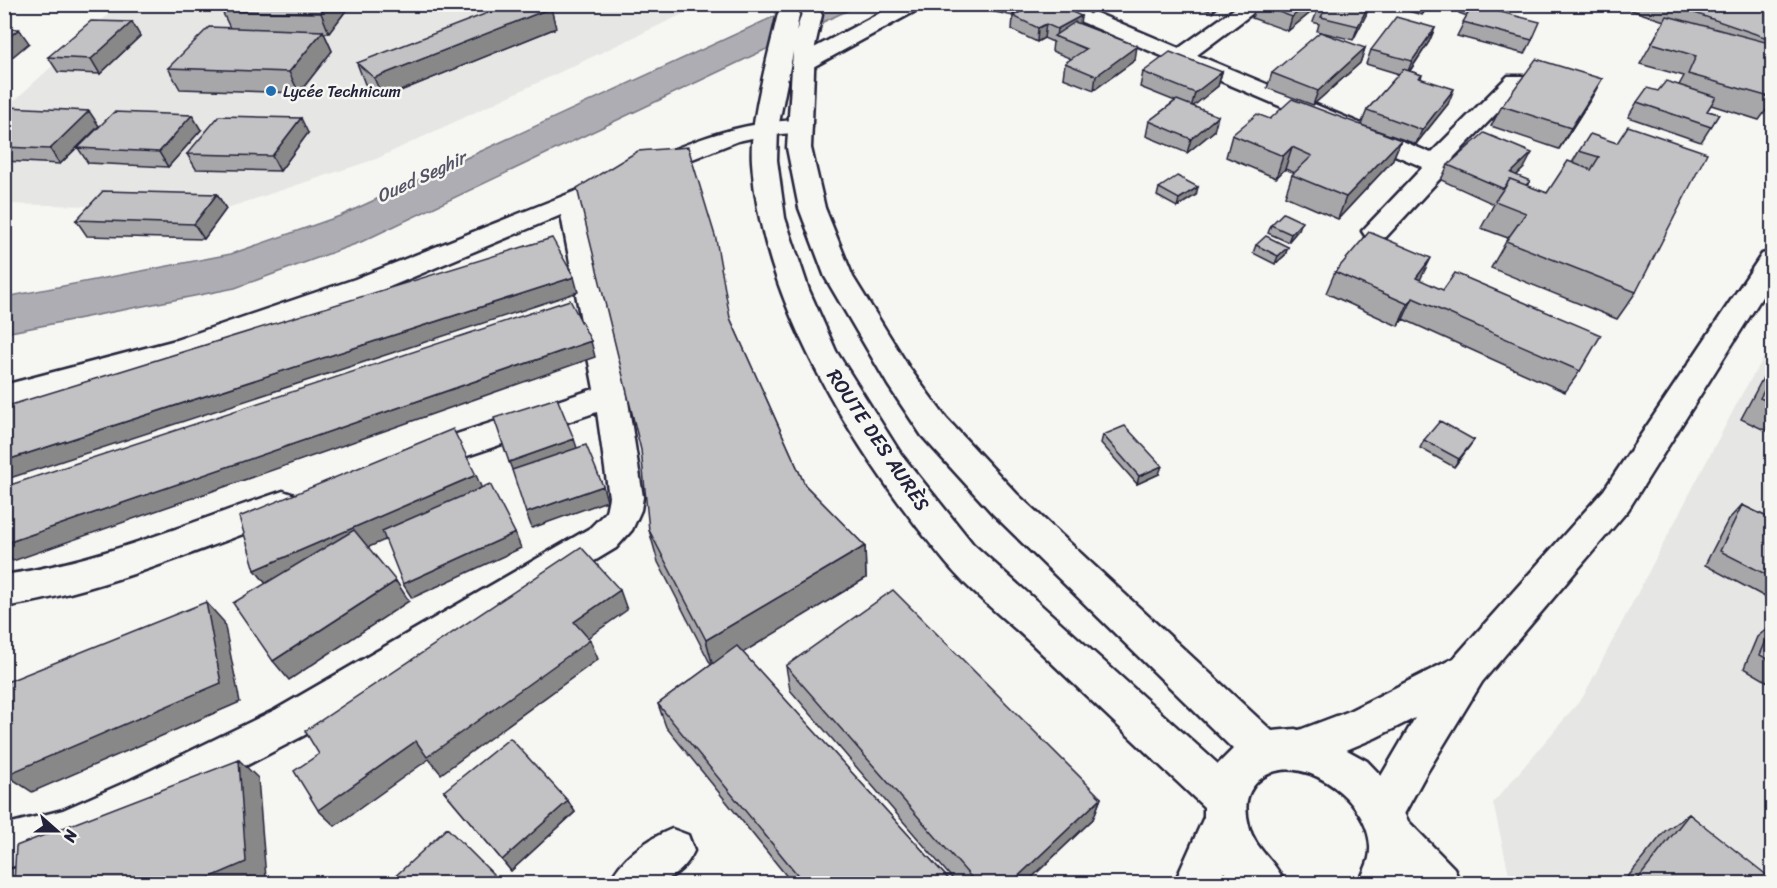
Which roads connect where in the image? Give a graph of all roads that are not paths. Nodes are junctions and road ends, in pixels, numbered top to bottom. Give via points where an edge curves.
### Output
1 (791, 4) edge
2 (814, 4) edge
3 (914, 4) edge
4 (1056, 4) edge
5 (1255, 4) edge
6 (796, 52) junction
7 (1182, 56) junction
8 (1516, 81) dead end
9 (800, 127) junction
10 (766, 128) junction
11 (1439, 165) junction
12 (571, 201) junction
13 (1376, 231) dead end
14 (1773, 260) edge
15 (611, 395) junction
16 (4, 397) edge
17 (385, 470) edge
18 (317, 493) edge
19 (4, 591) edge
20 (1468, 670) junction
21 (1283, 751) junction
22 (1225, 809) junction
23 (1386, 823) junction
24 (4, 848) edge
25 (672, 851) dead end
26 (631, 884) edge
27 (1196, 884) edge
28 (1263, 884) edge
29 (1381, 884) edge
30 (1438, 884) edge

1 - 6 street, ROUTE DES AURÈS
2 - 6 street, ROUTE DES AURÈS
3 - 6 street
4 - 7 street
5 - 7 street
6 - 9 street, ROUTE DES AURÈS
6 - 10 street, ROUTE DES AURÈS
7 - 11 street
8 - 11 street via 1442,155
9 - 10 street
9 - 21 street, ROUTE DES AURÈS via 799,148 812,208 838,277 934,427 1005,504
10 - 12 street via 731,135
10 - 22 street, ROUTE DES AURÈS via 764,160 771,218 795,290 821,352 890,463 960,554
11 - 13 street
12 - 15 street
12 - 16 street via 365,286 183,349
14 - 20 street via 1616,500
15 - 17 street
15 - 24 street via 626,497 625,512 603,538 289,723 146,795 75,826
18 - 19 street via 134,560 56,583
20 - 21 street via 1361,725
20 - 23 street via 1411,760
21 - 22 street via 1246,762 1232,777
21 - 23 street via 1325,757 1348,770 1367,789
22 - 27 street
22 - 28 street via 1231,842
23 - 29 street via 1391,857
23 - 30 street
25 - 26 street

